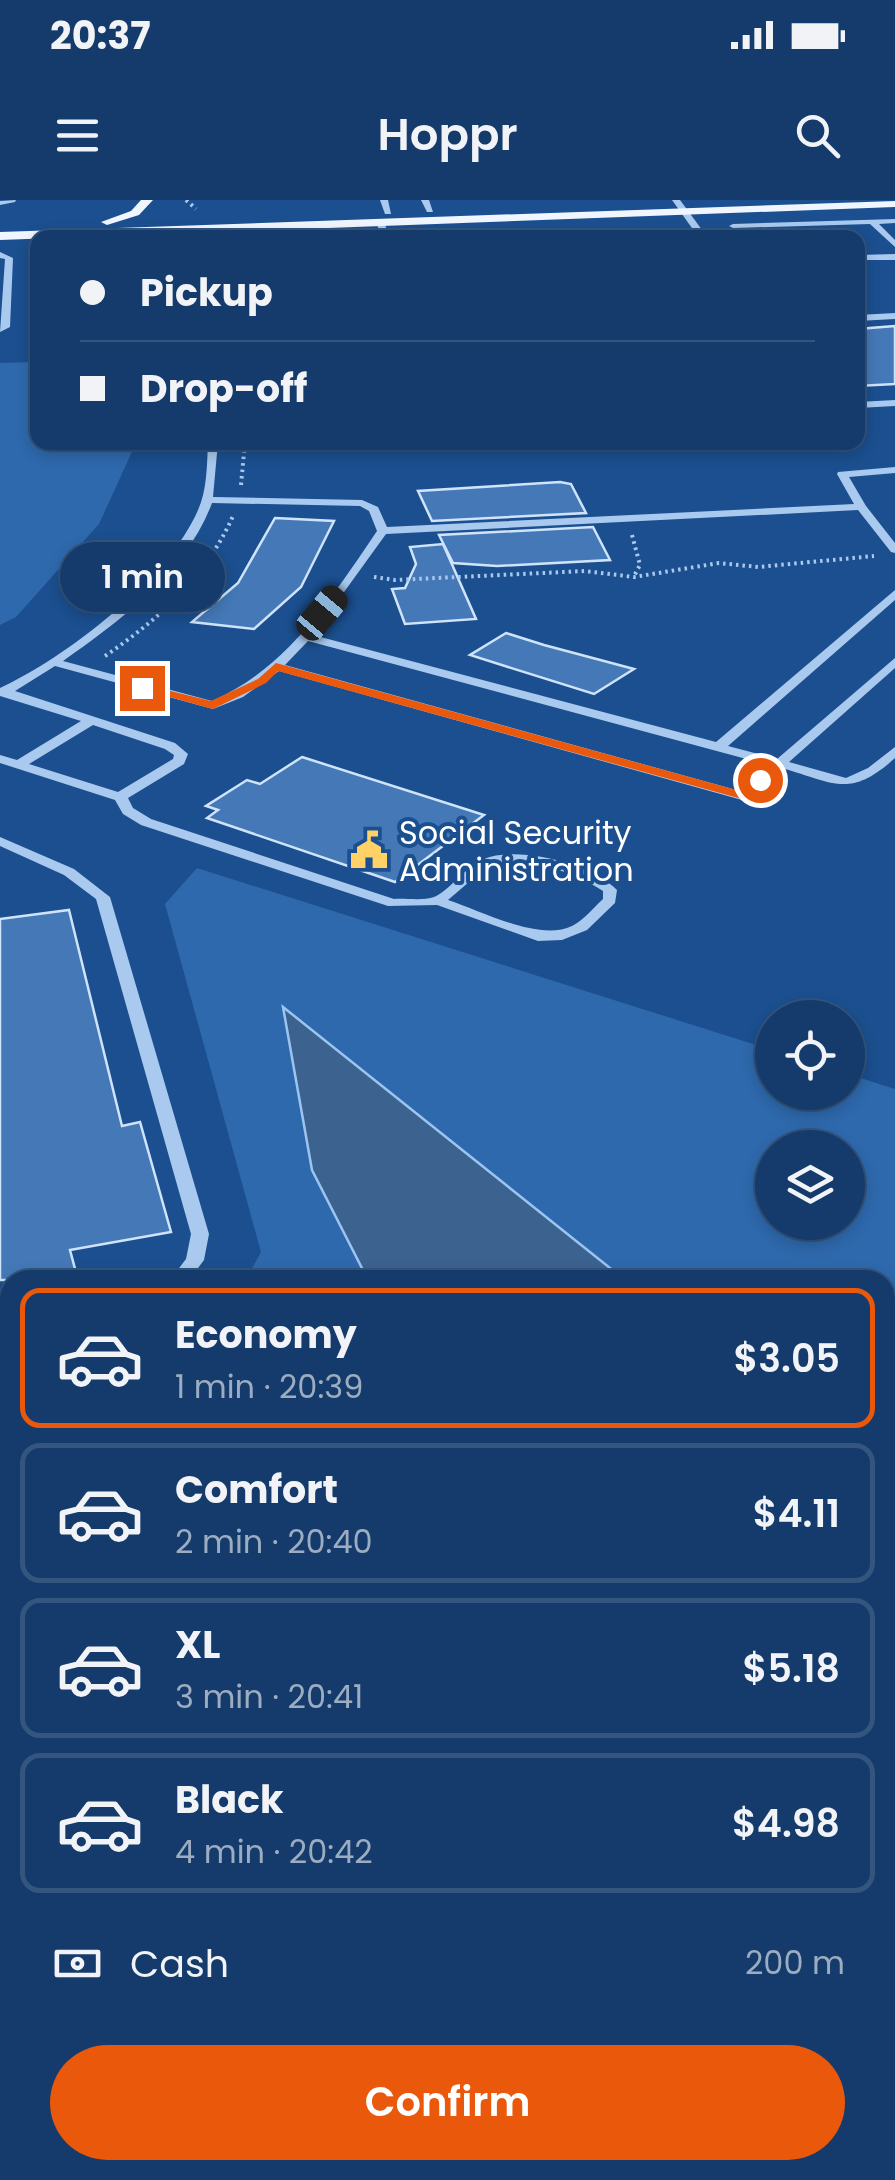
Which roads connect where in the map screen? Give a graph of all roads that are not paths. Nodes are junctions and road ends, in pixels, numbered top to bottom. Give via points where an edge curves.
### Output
1 (12, 200) edge
2 (147, 200) edge
3 (712, 200) edge
4 (0, 204) edge
5 (679, 204) edge
6 (895, 204) edge
7 (427, 205) edge
8 (830, 206) junction
9 (384, 211) edge
10 (895, 221) edge
11 (107, 222) junction
12 (872, 222) junction
13 (827, 223) junction
14 (805, 224) junction
15 (177, 225) edge
16 (753, 225) junction
17 (0, 226) edge
18 (118, 230) edge
19 (698, 230) edge
20 (737, 230) edge
21 (756, 230) edge
22 (811, 230) edge
23 (834, 230) edge
24 (0, 236) edge
25 (30, 236) edge
26 (895, 245) edge
27 (0, 255) edge
28 (895, 257) edge
29 (865, 258) edge
30 (3, 282) edge
31 (2, 299) edge
32 (895, 316) edge
33 (865, 318) edge
34 (0, 330) edge
35 (895, 403) edge
36 (865, 405) edge
37 (212, 450) edge
38 (895, 470) edge
39 (205, 500) junction
40 (861, 507) junction
41 (383, 531) junction
42 (895, 550) edge
43 (895, 594) edge
44 (303, 636) junction
45 (53, 662) junction
46 (895, 662) edge
47 (276, 666) junction
48 (2, 692) edge
49 (92, 720) junction
50 (718, 747) junction
51 (895, 751) edge
52 (0, 759) edge
53 (778, 764) junction
54 (18, 765) junction
55 (120, 797) junction
56 (0, 841) edge
57 (438, 901) junction
58 (187, 1270) edge

1 - 4 street
2 - 11 main road via 135,213
3 - 5 main road
5 - 7 main road
5 - 8 main road
5 - 9 main road
5 - 19 street
6 - 8 main road
7 - 9 main road
8 - 12 street
9 - 15 main road
10 - 12 street
11 - 15 main road
11 - 17 main road
12 - 13 street
12 - 26 street
13 - 14 street
13 - 23 street
14 - 16 street
14 - 22 street
15 - 18 main road
16 - 20 street
16 - 21 street
24 - 25 main road
27 - 30 street via 9,258
28 - 29 street
30 - 31 street
31 - 34 street
32 - 33 street
35 - 36 street
37 - 39 street
38 - 40 street via 842,474
39 - 41 street via 362,503 374,509
39 - 45 street via 167,565
40 - 41 street
40 - 42 street
41 - 44 street
43 - 50 street
44 - 47 street
44 - 50 street
45 - 47 street via 213,705 262,681
45 - 48 street
46 - 53 street
47 - 53 street via 742,796
48 - 49 street
49 - 54 street
49 - 55 street via 181,754
50 - 53 street
51 - 53 street via 873,772 847,782
52 - 54 street
54 - 55 street
55 - 57 street via 146,822 393,903
56 - 58 street via 70,872 103,897 200,1234
57 - 57 street via 538,936 562,935 582,927 610,900 610,890 571,870 500,856 478,865

